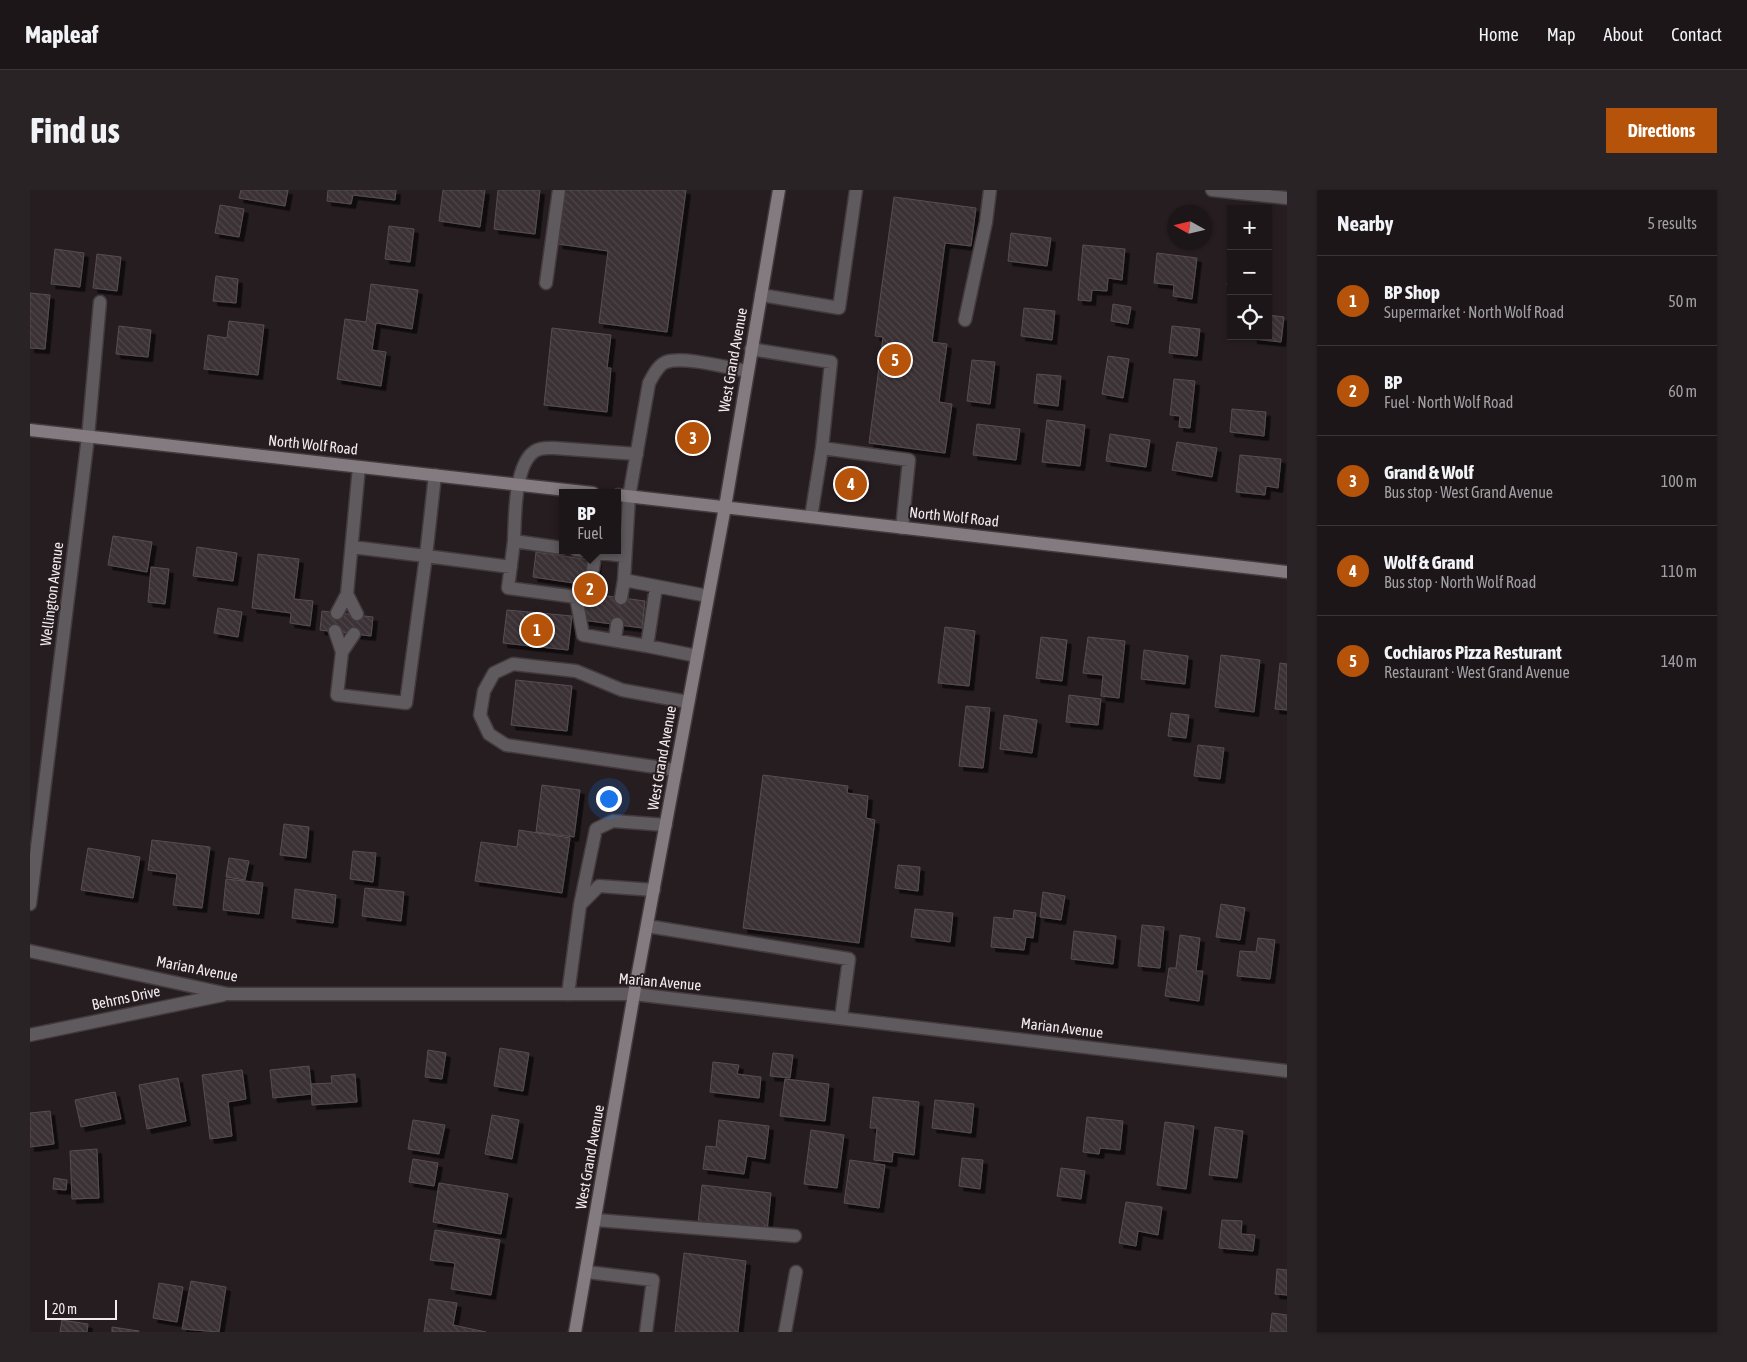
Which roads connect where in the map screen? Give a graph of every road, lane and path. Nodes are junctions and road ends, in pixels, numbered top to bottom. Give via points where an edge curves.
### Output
1 (559, 190) edge
2 (779, 190) edge
3 (856, 190) edge
4 (990, 190) edge
5 (1212, 190) edge
6 (1287, 198) edge
7 (546, 283) dead end
8 (761, 295) junction
9 (100, 302) dead end
10 (965, 320) dead end
11 (752, 350) junction
12 (748, 372) junction
13 (30, 430) edge
14 (88, 437) junction
15 (822, 448) junction
16 (637, 454) junction
17 (359, 467) junction
18 (435, 475) junction
19 (518, 484) junction
20 (560, 489) edge
21 (623, 496) edge
22 (725, 507) junction
23 (811, 517) junction
24 (902, 528) junction
25 (514, 542) junction
26 (352, 547) junction
27 (559, 548) edge
28 (595, 554) edge
29 (605, 554) edge
30 (426, 556) junction
31 (625, 556) junction
32 (511, 567) junction
33 (593, 569) dead end
34 (1287, 572) edge
35 (624, 580) junction
36 (656, 587) junction
37 (347, 594) junction
38 (708, 596) junction
39 (621, 598) dead end
40 (337, 612) dead end
41 (357, 614) dead end
42 (585, 619) dead end
43 (617, 624) dead end
44 (335, 631) dead end
45 (354, 634) dead end
46 (582, 635) junction
47 (615, 640) junction
48 (647, 646) junction
49 (342, 652) junction
50 (698, 656) junction
51 (688, 702) junction
52 (676, 770) junction
53 (666, 825) junction
54 (654, 890) junction
55 (30, 904) edge
56 (580, 905) junction
57 (647, 926) junction
58 (30, 951) edge
59 (228, 994) junction
60 (568, 994) junction
61 (634, 994) junction
62 (841, 1018) junction
63 (30, 1035) edge
64 (1287, 1071) edge
65 (596, 1220) junction
66 (795, 1236) dead end
67 (587, 1272) junction
68 (796, 1272) dead end
69 (575, 1332) edge
70 (646, 1332) edge
71 (785, 1332) edge

1 - 7 street
2 - 8 main road, West Grand Avenue
3 - 8 street via 839,308
4 - 10 street
5 - 6 street
8 - 11 main road, West Grand Avenue
9 - 14 street, Wellington Avenue
11 - 12 main road, West Grand Avenue
11 - 15 street via 831,362
12 - 16 street via 682,361 666,363 656,370 649,383
12 - 22 main road, West Grand Avenue
13 - 14 main road, North Wolf Road
14 - 17 main road, North Wolf Road
14 - 55 street, Wellington Avenue
15 - 23 street
15 - 24 street via 908,460
16 - 19 street via 542,448 533,451
16 - 21 street
17 - 18 main road, North Wolf Road
17 - 26 street
18 - 19 main road, North Wolf Road
18 - 30 street
19 - 20 main road, North Wolf Road
19 - 25 street
21 - 22 main road, North Wolf Road
21 - 31 street
22 - 23 main road, North Wolf Road
22 - 38 main road, West Grand Avenue
23 - 24 main road, North Wolf Road
24 - 34 main road, North Wolf Road
25 - 27 street
25 - 32 street
26 - 30 street
26 - 37 street
28 - 33 street
29 - 31 street
30 - 32 street
30 - 49 street via 406,703 336,695
31 - 35 street
32 - 46 street via 508,588 576,597
35 - 36 street
35 - 39 street
36 - 38 street
36 - 48 street
37 - 40 street
37 - 41 street
38 - 50 main road, West Grand Avenue
42 - 46 street
43 - 47 street
44 - 49 street
45 - 49 street
46 - 47 street
47 - 48 street
48 - 50 street
50 - 51 main road, West Grand Avenue
51 - 52 main road, West Grand Avenue
51 - 52 street via 622,690 576,671 513,664 494,673 484,691 480,715 489,734 506,745
52 - 53 main road, West Grand Avenue
53 - 54 main road, West Grand Avenue
53 - 56 street via 613,821 596,829
54 - 56 street via 599,886
54 - 57 main road, West Grand Avenue
56 - 60 street
57 - 61 main road, West Grand Avenue
57 - 62 street via 849,959
58 - 59 street, Marian Avenue
59 - 60 street, Marian Avenue
59 - 63 street, Behrns Drive
60 - 61 street, Marian Avenue
61 - 62 street, Marian Avenue
61 - 65 main road, West Grand Avenue
62 - 64 street, Marian Avenue
65 - 66 street
65 - 67 main road, West Grand Avenue
67 - 69 main road, West Grand Avenue
67 - 70 street via 653,1280
68 - 71 street

